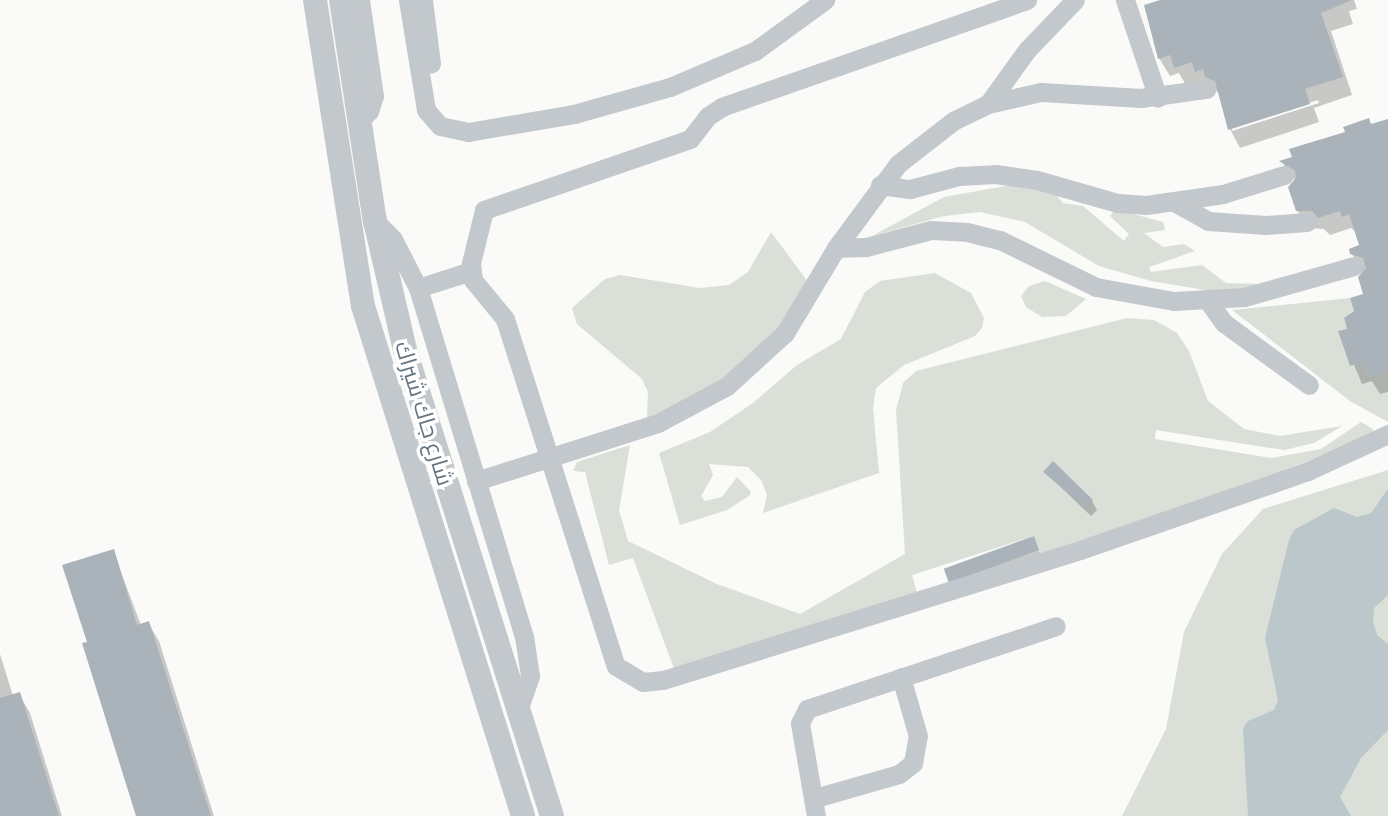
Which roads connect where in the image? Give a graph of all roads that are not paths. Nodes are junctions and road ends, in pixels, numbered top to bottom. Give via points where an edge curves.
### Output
1 (315, 0) edge
2 (341, 0) edge
3 (360, 0) edge
4 (408, 0) edge
5 (423, 0) edge
6 (825, 0) edge
7 (1027, 0) edge
8 (1075, 0) edge
9 (1125, 0) edge
10 (1206, 89) dead end
11 (1158, 98) junction
12 (988, 104) junction
13 (358, 122) junction
14 (446, 128) junction
15 (1284, 175) dead end
16 (880, 185) junction
17 (1174, 202) junction
18 (375, 221) junction
19 (1307, 222) dead end
20 (836, 248) junction
21 (1354, 266) dead end
22 (471, 271) junction
23 (418, 288) junction
24 (1208, 301) junction
25 (1309, 386) dead end
26 (1388, 435) edge
27 (549, 458) junction
28 (476, 481) junction
29 (1056, 626) dead end
30 (901, 677) junction
31 (518, 710) junction
32 (816, 807) edge
33 (523, 816) edge
34 (552, 816) edge

1 - 33 street, شارع جاك شيراك via 363,306
2 - 13 street, شارع جاك شيراك
3 - 13 street via 374,96 369,111
4 - 14 street via 426,110 434,122
5 - 14 street via 435,98
6 - 14 street via 755,51 670,87 606,107 499,128 468,132
7 - 22 street via 715,110 690,139 488,206 481,215
8 - 12 street via 1027,50
9 - 11 street
10 - 11 street
11 - 12 street via 1041,92
12 - 16 street via 933,133
13 - 18 street, شارع جاك شيراك
15 - 17 street via 1223,194
16 - 17 street via 910,189 959,176 995,174 1049,183 1118,203
16 - 20 street
17 - 19 street via 1208,221
18 - 23 street via 393,239
18 - 31 street, شارع جاك شيراك via 405,350
20 - 24 street via 866,247 931,230 967,232 1000,240 1096,287 1148,298
20 - 27 street via 785,333 727,386 657,422
21 - 24 street via 1263,292
22 - 23 street
22 - 27 street via 477,288 505,319
23 - 28 street
24 - 25 street via 1224,323
26 - 27 street via 1308,471 1093,545 653,682 624,674 611,657
27 - 28 street
28 - 31 street via 530,658 530,676
29 - 30 street
30 - 32 street via 918,736 913,763 898,774
30 - 32 street via 804,712 800,723
31 - 34 street, شارع جاك شيراك

